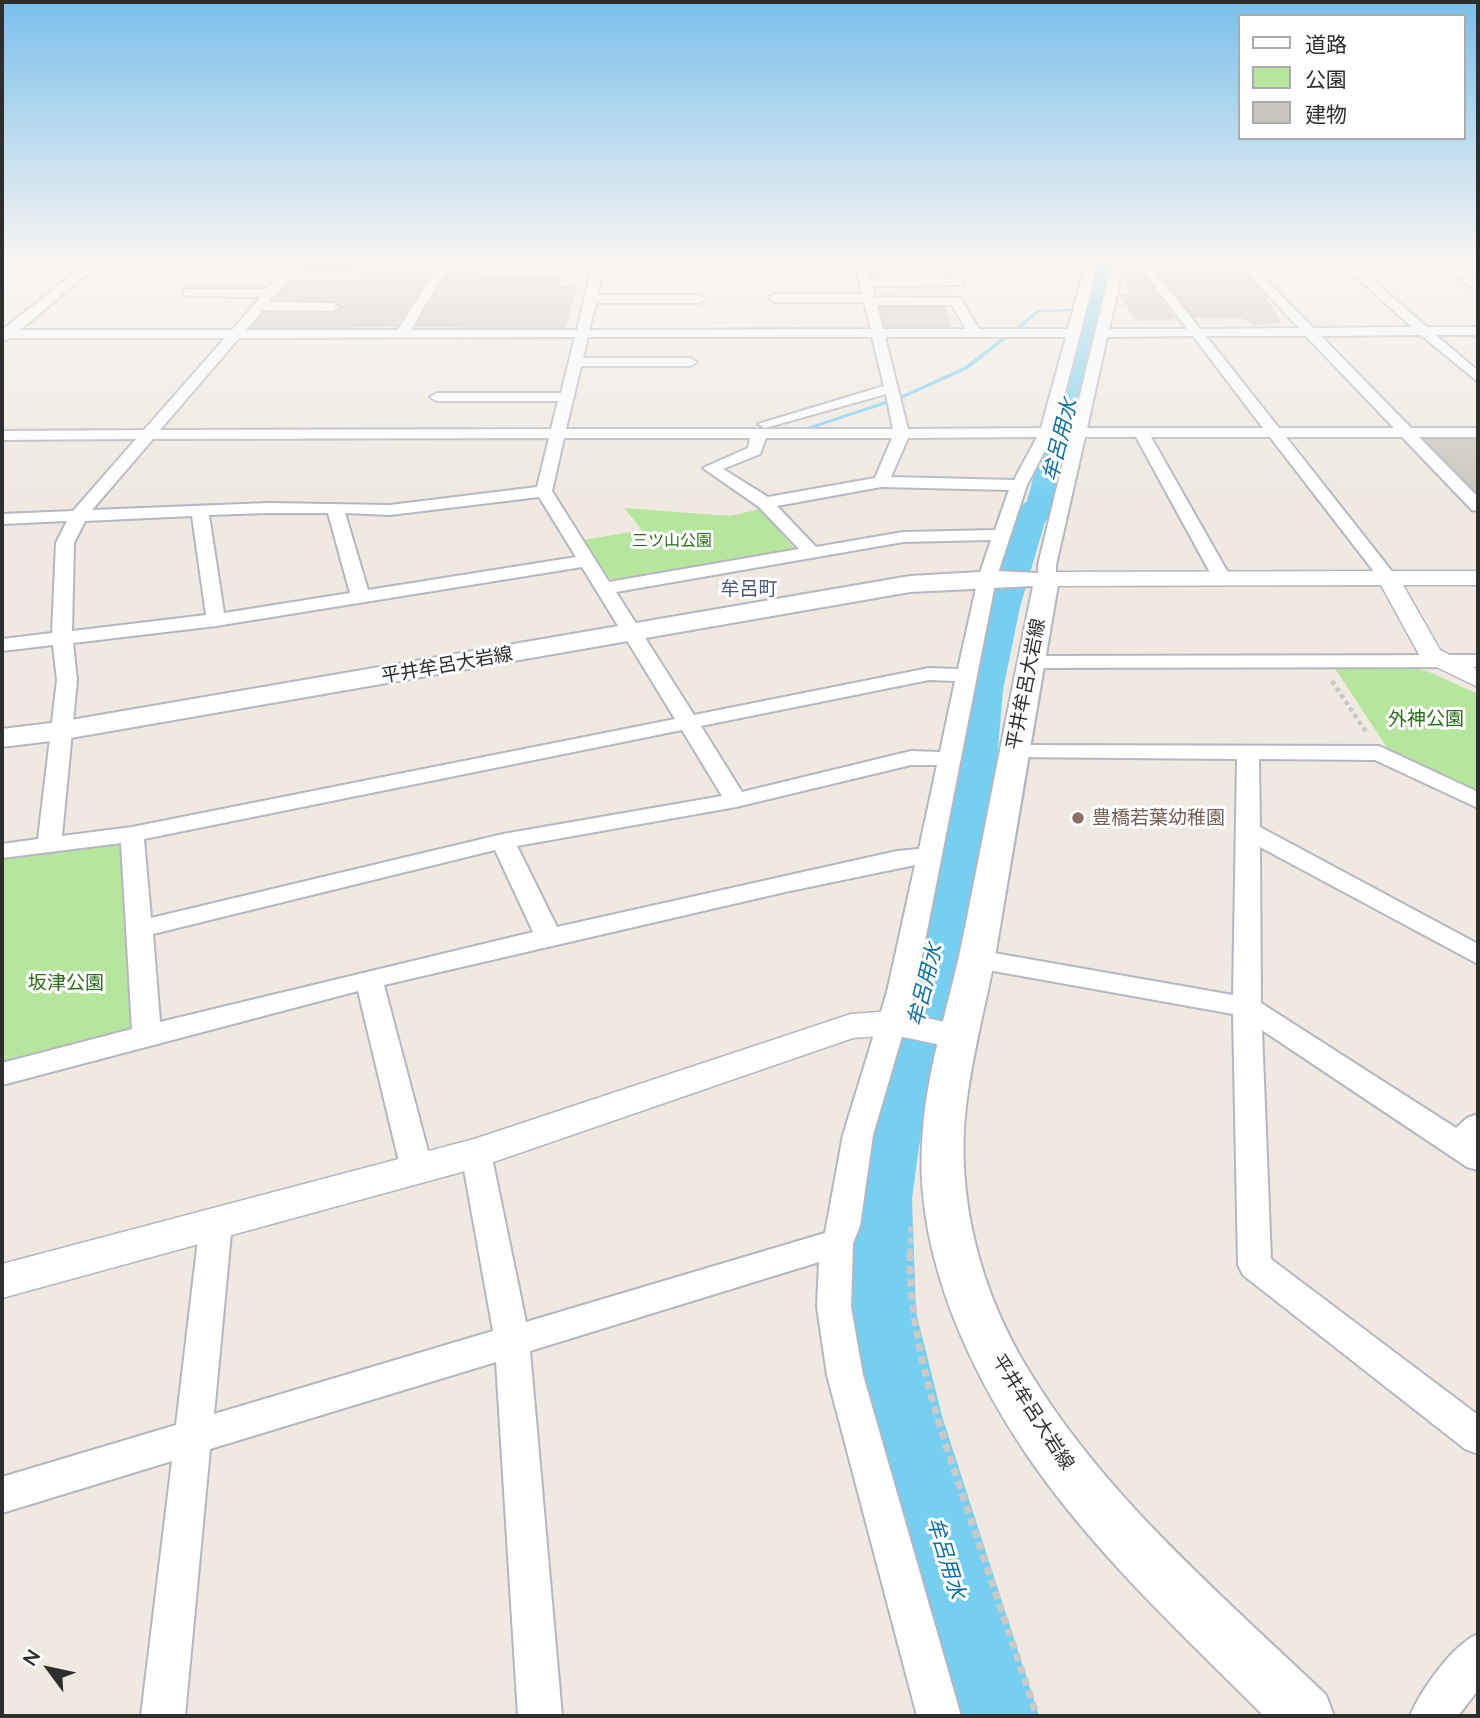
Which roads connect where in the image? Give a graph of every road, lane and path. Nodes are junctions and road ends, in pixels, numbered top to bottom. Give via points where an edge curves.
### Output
1 (233, 339) edge
2 (581, 339) edge
3 (881, 339) edge
4 (1073, 339) edge
5 (1100, 339) edge
6 (1200, 339) edge
7 (1317, 339) edge
8 (1432, 339) edge
9 (576, 357) junction
10 (691, 357) dead end
11 (1478, 378) edge
12 (565, 386) junction
13 (892, 388) junction
14 (438, 397) dead end
15 (902, 432) junction
16 (1273, 432) junction
17 (1406, 432) junction
18 (1478, 432) edge
19 (558, 433) junction
20 (1063, 433) junction
21 (1141, 433) junction
22 (152, 434) junction
23 (737, 434) junction
24 (759, 434) junction
25 (2, 435) edge
26 (881, 482) junction
27 (1019, 485) junction
28 (544, 491) junction
29 (765, 503) junction
30 (1478, 506) edge
31 (335, 508) junction
32 (200, 512) junction
33 (79, 515) junction
34 (2, 519) edge
35 (1002, 535) junction
36 (812, 553) junction
37 (587, 561) junction
38 (1222, 578) junction
39 (1388, 578) junction
40 (1478, 578) edge
41 (1016, 579) junction
42 (604, 588) junction
43 (361, 597) junction
44 (216, 620) junction
45 (633, 633) junction
46 (64, 640) junction
47 (2, 645) edge
48 (1438, 660) junction
49 (1478, 661) edge
50 (1031, 662) junction
51 (1320, 662) junction
52 (965, 675) junction
53 (1478, 680) edge
54 (689, 721) junction
55 (59, 732) junction
56 (2, 738) edge
57 (1013, 752) junction
58 (1248, 752) junction
59 (1379, 753) junction
60 (949, 760) junction
61 (736, 800) junction
62 (1478, 801) edge
63 (1249, 831) junction
64 (132, 834) junction
65 (503, 841) junction
66 (49, 844) junction
67 (2, 850) edge
68 (929, 856) junction
69 (139, 929) junction
70 (548, 936) junction
71 (1478, 955) edge
72 (977, 960) junction
73 (369, 980) junction
74 (1247, 1007) junction
75 (921, 1029) junction
76 (147, 1034) junction
77 (2, 1074) edge
78 (1472, 1143) edge
79 (476, 1153) junction
80 (417, 1170) junction
81 (911, 1211) dead end
82 (216, 1223) junction
83 (837, 1243) junction
84 (2, 1281) edge
85 (512, 1341) junction
86 (1478, 1437) edge
87 (192, 1438) junction
88 (2, 1495) edge
89 (1478, 1656) edge
90 (163, 1716) edge
91 (540, 1716) edge
92 (939, 1716) edge
93 (1037, 1716) edge
94 (1305, 1716) edge
95 (1432, 1716) edge

1 - 22 street
2 - 9 street
3 - 13 street
4 - 20 street
5 - 20 street
6 - 16 street
7 - 17 street
8 - 11 street
9 - 10 street
9 - 12 street
12 - 14 street
12 - 19 street
13 - 15 street
13 - 23 street via 776,423 739,426
15 - 20 street
15 - 24 street
15 - 26 street
16 - 17 street
16 - 21 street
16 - 39 street
17 - 18 street
17 - 30 street
19 - 22 street
19 - 23 street
19 - 28 street
20 - 21 street
20 - 27 street
20 - 41 street via 1047,565
21 - 38 street
22 - 25 street
22 - 33 street
23 - 24 street
24 - 29 street via 755,451 711,468
26 - 27 street
26 - 29 street
27 - 35 street
28 - 31 street via 390,510
28 - 37 street
29 - 36 street
31 - 32 street
31 - 43 street
32 - 33 street
32 - 44 street
33 - 34 street
33 - 46 street via 65,543
35 - 36 street via 903,537
35 - 41 street
36 - 42 street
37 - 42 street
37 - 43 street
38 - 39 street
38 - 41 street
39 - 40 street
39 - 48 street
41 - 45 main road, 平井牟呂大岩線 via 911,584
41 - 50 main road, 平井牟呂大岩線
41 - 52 street
42 - 45 street
43 - 44 street
44 - 46 street
45 - 54 street
45 - 55 main road, 平井牟呂大岩線
46 - 47 street
46 - 55 street via 66,680
48 - 49 street
48 - 51 street
48 - 53 street
50 - 51 street
50 - 57 main road, 平井牟呂大岩線
51 - 59 path
52 - 54 street via 929,674
52 - 60 street
54 - 61 street
54 - 64 street
55 - 56 main road, 平井牟呂大岩線
55 - 66 street
57 - 58 street
57 - 72 main road, 平井牟呂大岩線
58 - 59 street
58 - 63 street
59 - 62 street
60 - 61 street via 911,758
60 - 68 street
61 - 65 street
63 - 71 street
63 - 74 street
64 - 66 street
64 - 69 street
65 - 69 street
65 - 70 street
66 - 67 street
68 - 70 street via 897,859
68 - 75 street
69 - 76 street
70 - 73 street
72 - 74 street
72 - 75 main road, 平井牟呂大岩線
73 - 76 street
73 - 80 street
74 - 78 street
74 - 86 street via 1255,1265
75 - 79 street via 863,1024 822,1034
75 - 83 street via 858,1135 845,1226
75 - 94 main road, 平井牟呂大岩線 via 943,1134 945,1195 959,1269 983,1332 1015,1391 1061,1459 1115,1524
76 - 77 street
79 - 80 street
79 - 85 street
80 - 82 street
81 - 93 path via 910,1279 934,1413
82 - 84 street
82 - 87 street
83 - 85 street
83 - 92 street via 834,1307 845,1375
85 - 87 street
85 - 91 street
87 - 88 street
87 - 90 street
89 - 95 street

